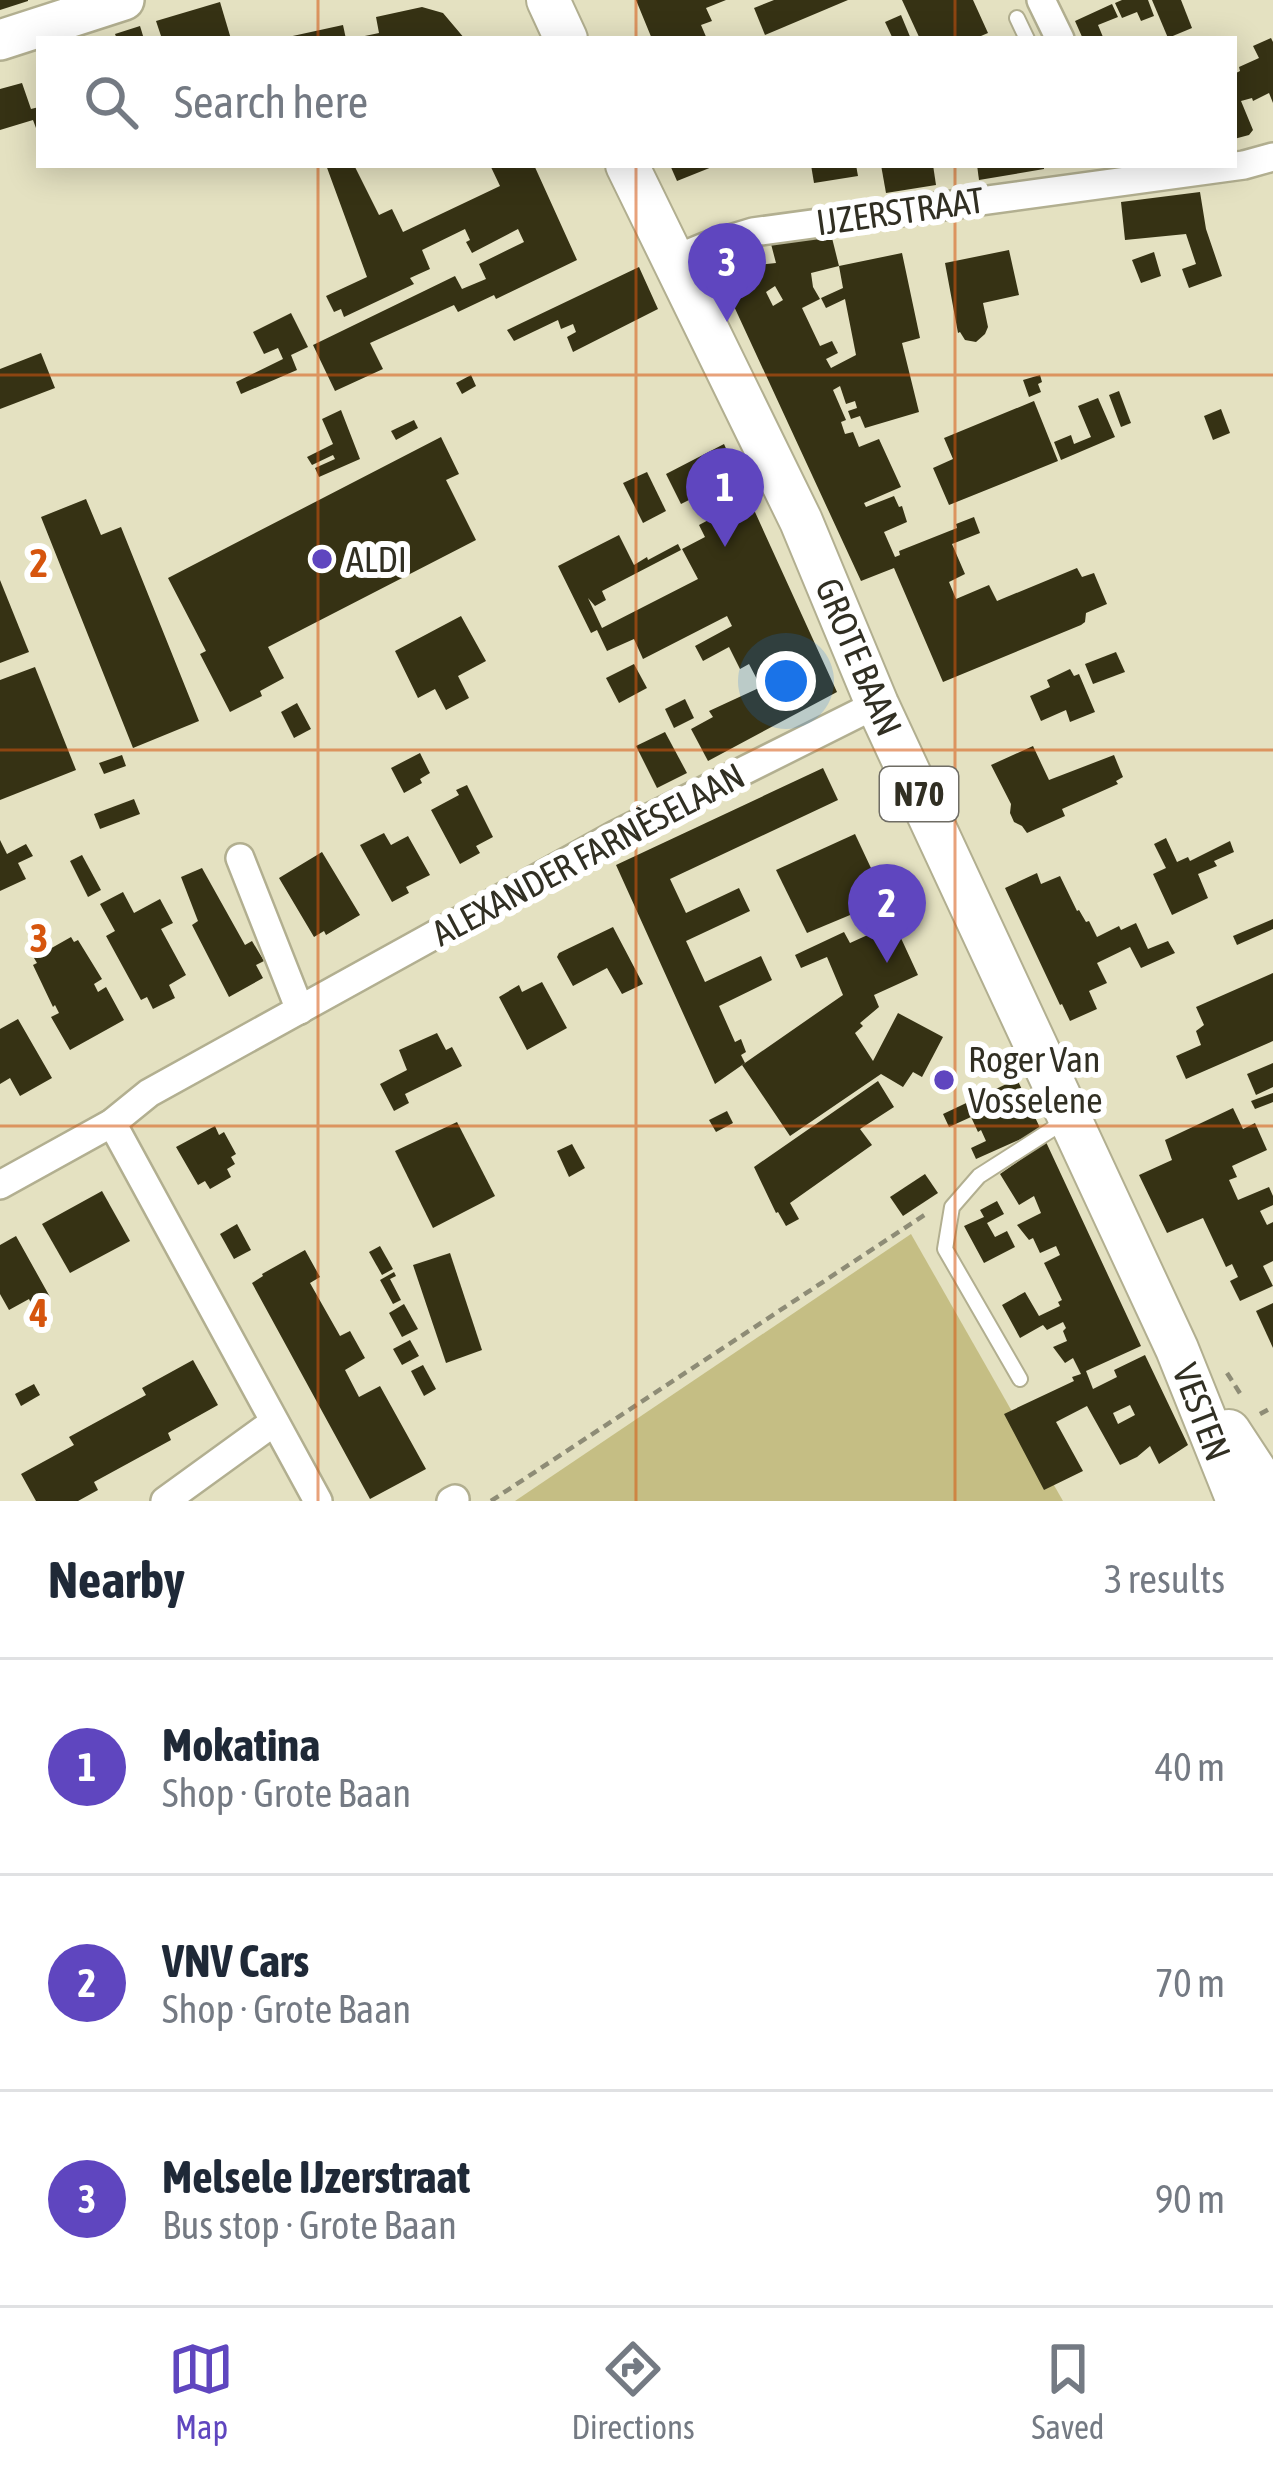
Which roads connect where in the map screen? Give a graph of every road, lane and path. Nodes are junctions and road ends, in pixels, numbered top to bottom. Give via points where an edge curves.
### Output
1 (124, 0) edge
2 (548, 0) edge
3 (1041, 0) edge
4 (1017, 18) dead end
5 (565, 36) edge
6 (1026, 36) edge
7 (1059, 36) edge
8 (0, 40) edge
9 (1273, 157) edge
10 (1237, 165) edge
11 (628, 168) edge
12 (1197, 168) edge
13 (1119, 173) edge
14 (1086, 175) edge
15 (673, 260) junction
16 (877, 704) junction
17 (240, 858) dead end
18 (300, 1010) junction
19 (1069, 1118) junction
20 (112, 1124) junction
21 (0, 1185) edge
22 (970, 1187) junction
23 (1177, 1348) junction
24 (1019, 1379) dead end
25 (1273, 1407) edge
26 (1255, 1416) dead end
27 (274, 1422) junction
28 (1273, 1498) edge
29 (165, 1501) edge
30 (318, 1501) edge
31 (491, 1501) edge
32 (1238, 1501) edge

1 - 8 main road
2 - 5 main road
3 - 7 street
4 - 6 lane
9 - 10 street, IJZERSTRAAT
11 - 15 main road, GROTE BAAN / N70
12 - 13 street, IJZERSTRAAT
13 - 14 street, IJZERSTRAAT
14 - 15 street, IJZERSTRAAT via 753,232
15 - 16 main road, GROTE BAAN / N70 via 790,500
16 - 18 street, ALEXANDER FARNÈSELAAN via 617,834
16 - 19 main road, GROTE BAAN / N70
17 - 18 street
18 - 20 street, ALEXANDER FARNÈSELAAN via 149,1094
19 - 22 lane
19 - 23 main road, GROTE BAAN / N70
20 - 21 street, ALEXANDER FARNÈSELAAN
20 - 27 street
22 - 24 lane via 952,1208 945,1249
22 - 31 path
23 - 28 main road, VESTEN / N70
23 - 32 main road, VESTEN / N70
25 - 26 path
27 - 29 street
27 - 30 street

